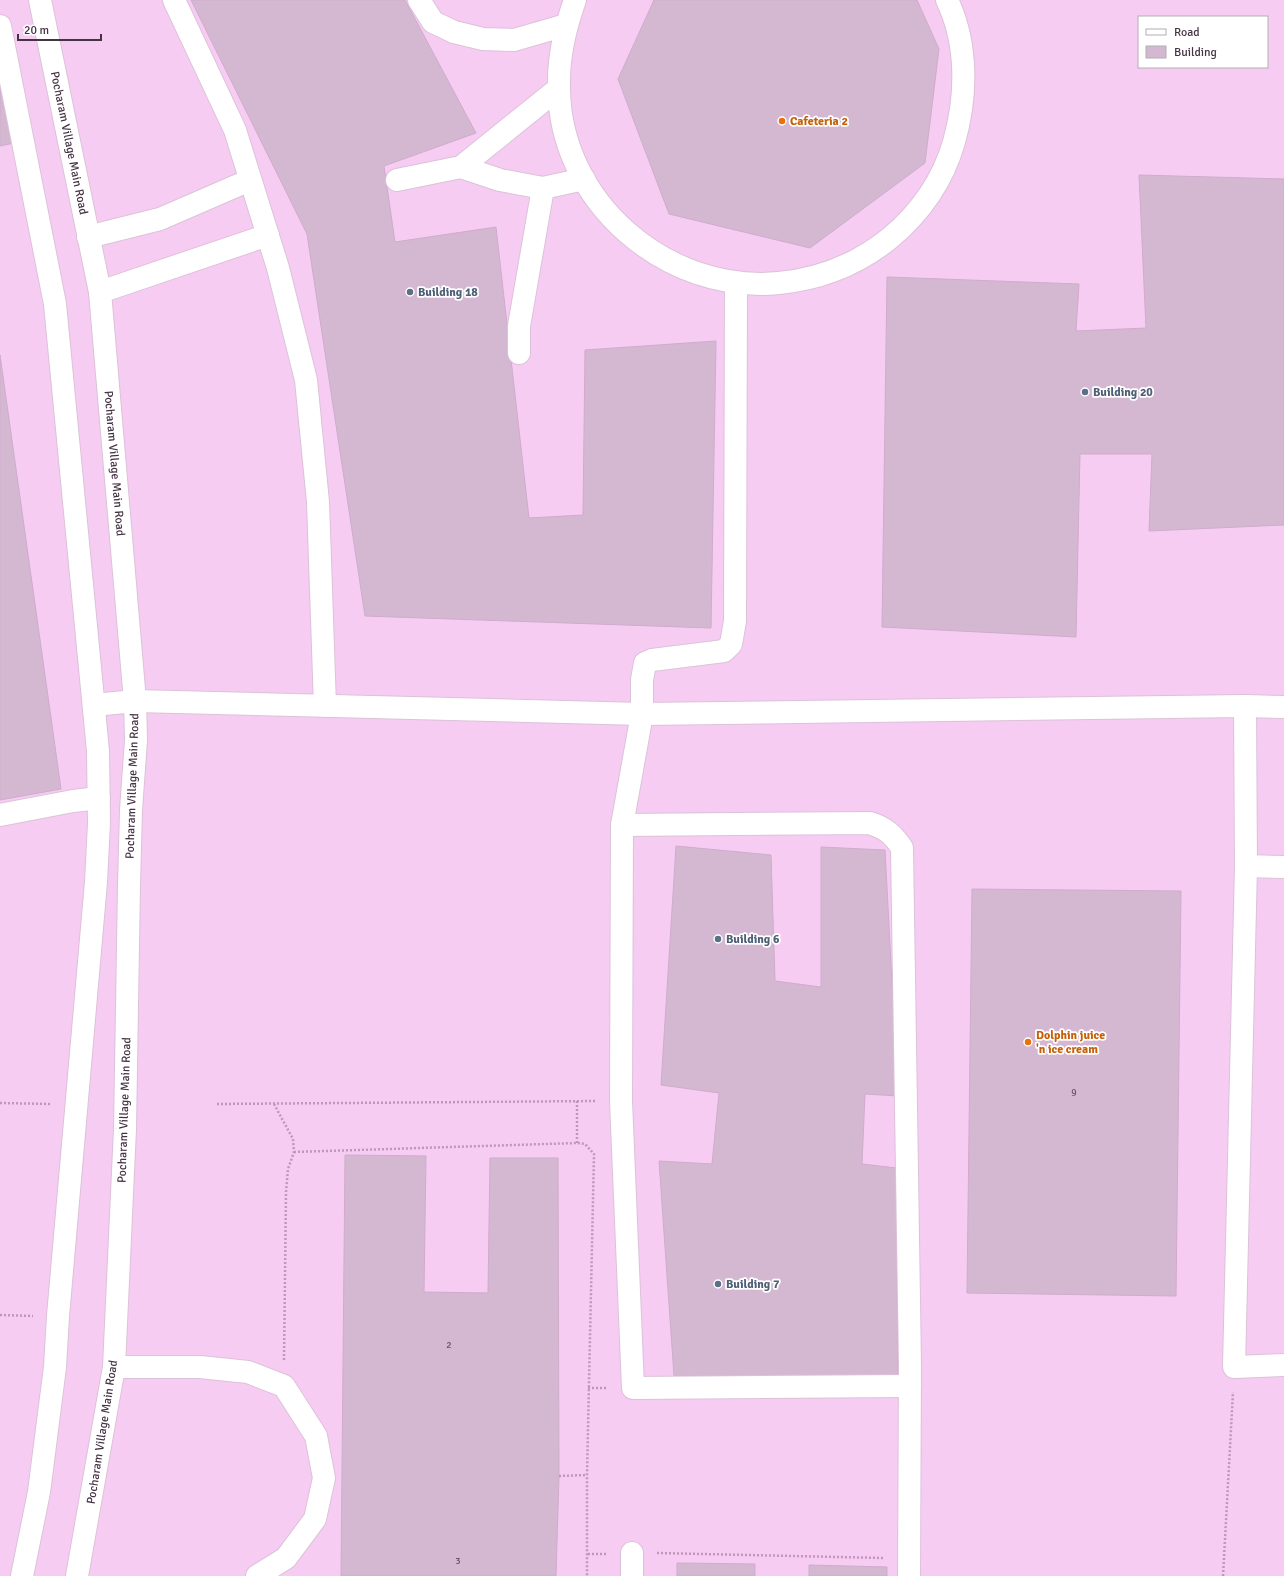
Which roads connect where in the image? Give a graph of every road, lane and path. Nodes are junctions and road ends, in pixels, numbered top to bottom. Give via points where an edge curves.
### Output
1 (40, 0) edge
2 (174, 0) edge
3 (419, 0) edge
4 (575, 0) edge
5 (947, 0) edge
6 (566, 25) junction
7 (0, 26) edge
8 (558, 88) junction
9 (461, 166) junction
10 (250, 180) junction
11 (397, 180) dead end
12 (584, 180) junction
13 (543, 188) junction
14 (268, 235) junction
15 (88, 237) junction
16 (736, 283) junction
17 (100, 292) junction
18 (519, 353) dead end
19 (135, 701) junction
20 (94, 705) junction
21 (325, 706) junction
22 (1245, 706) junction
23 (1284, 707) edge
24 (642, 714) junction
25 (99, 798) junction
26 (0, 815) edge
27 (622, 825) junction
28 (1246, 866) junction
29 (1284, 867) edge
30 (577, 1101) junction
31 (621, 1101) junction
32 (0, 1103) edge
33 (53, 1104) dead end
34 (217, 1104) dead end
35 (274, 1104) junction
36 (578, 1143) junction
37 (294, 1152) junction
38 (0, 1315) edge
39 (58, 1316) junction
40 (1284, 1365) edge
41 (114, 1366) junction
42 (1234, 1367) junction
43 (284, 1386) junction
44 (910, 1386) junction
45 (587, 1475) junction
46 (559, 1476) dead end
47 (632, 1553) joint
48 (909, 1567) edge
49 (22, 1576) edge
50 (77, 1576) edge
51 (257, 1576) edge
52 (587, 1576) edge
53 (632, 1576) edge
54 (1223, 1576) edge

1 - 15 lane, Pocharam Village Main Road
2 - 10 lane via 235,130
3 - 6 lane via 433,22 454,32 483,39 514,40
4 - 6 lane
5 - 16 lane via 958,34 963,64 963,94 959,124 950,153 938,180 922,206 902,228 878,247 853,262 825,274 796,281
6 - 8 lane via 560,56
7 - 20 lane via 55,304
8 - 9 lane
8 - 12 lane via 562,120 571,151
9 - 11 lane
9 - 13 lane via 500,180
10 - 14 lane
10 - 15 lane via 160,219
12 - 13 lane
12 - 16 lane via 623,230 648,249 675,265 705,276
13 - 18 lane via 519,326
14 - 17 lane
14 - 21 lane via 306,380 318,502
15 - 17 lane, Pocharam Village Main Road
16 - 24 lane via 735,621 731,644 724,651 645,663
17 - 19 lane, Pocharam Village Main Road
19 - 20 lane
19 - 21 lane
19 - 41 lane, Pocharam Village Main Road via 125,1129
20 - 25 lane
21 - 24 lane
22 - 23 lane
22 - 24 lane
22 - 28 lane
24 - 27 lane
25 - 26 lane
25 - 39 lane via 96,882
27 - 31 lane
27 - 44 lane via 870,823 884,828 895,837 902,848
28 - 29 lane
28 - 42 lane
30 - 31 path
30 - 35 path
30 - 36 path
31 - 44 lane via 633,1388
32 - 33 path
34 - 35 path
35 - 37 path via 293,1139
36 - 37 path
36 - 45 path via 585,1144 594,1154
37 - 43 path via 288,1169 286,1192
38 - 39 path
39 - 49 lane via 55,1367 39,1492
40 - 42 lane
41 - 43 lane via 200,1367 248,1372
41 - 50 lane, Pocharam Village Main Road
42 - 54 path
43 - 51 lane via 316,1436 324,1478 315,1519 286,1558
44 - 48 lane
45 - 46 path
45 - 52 path
47 - 48 path
47 - 53 lane

